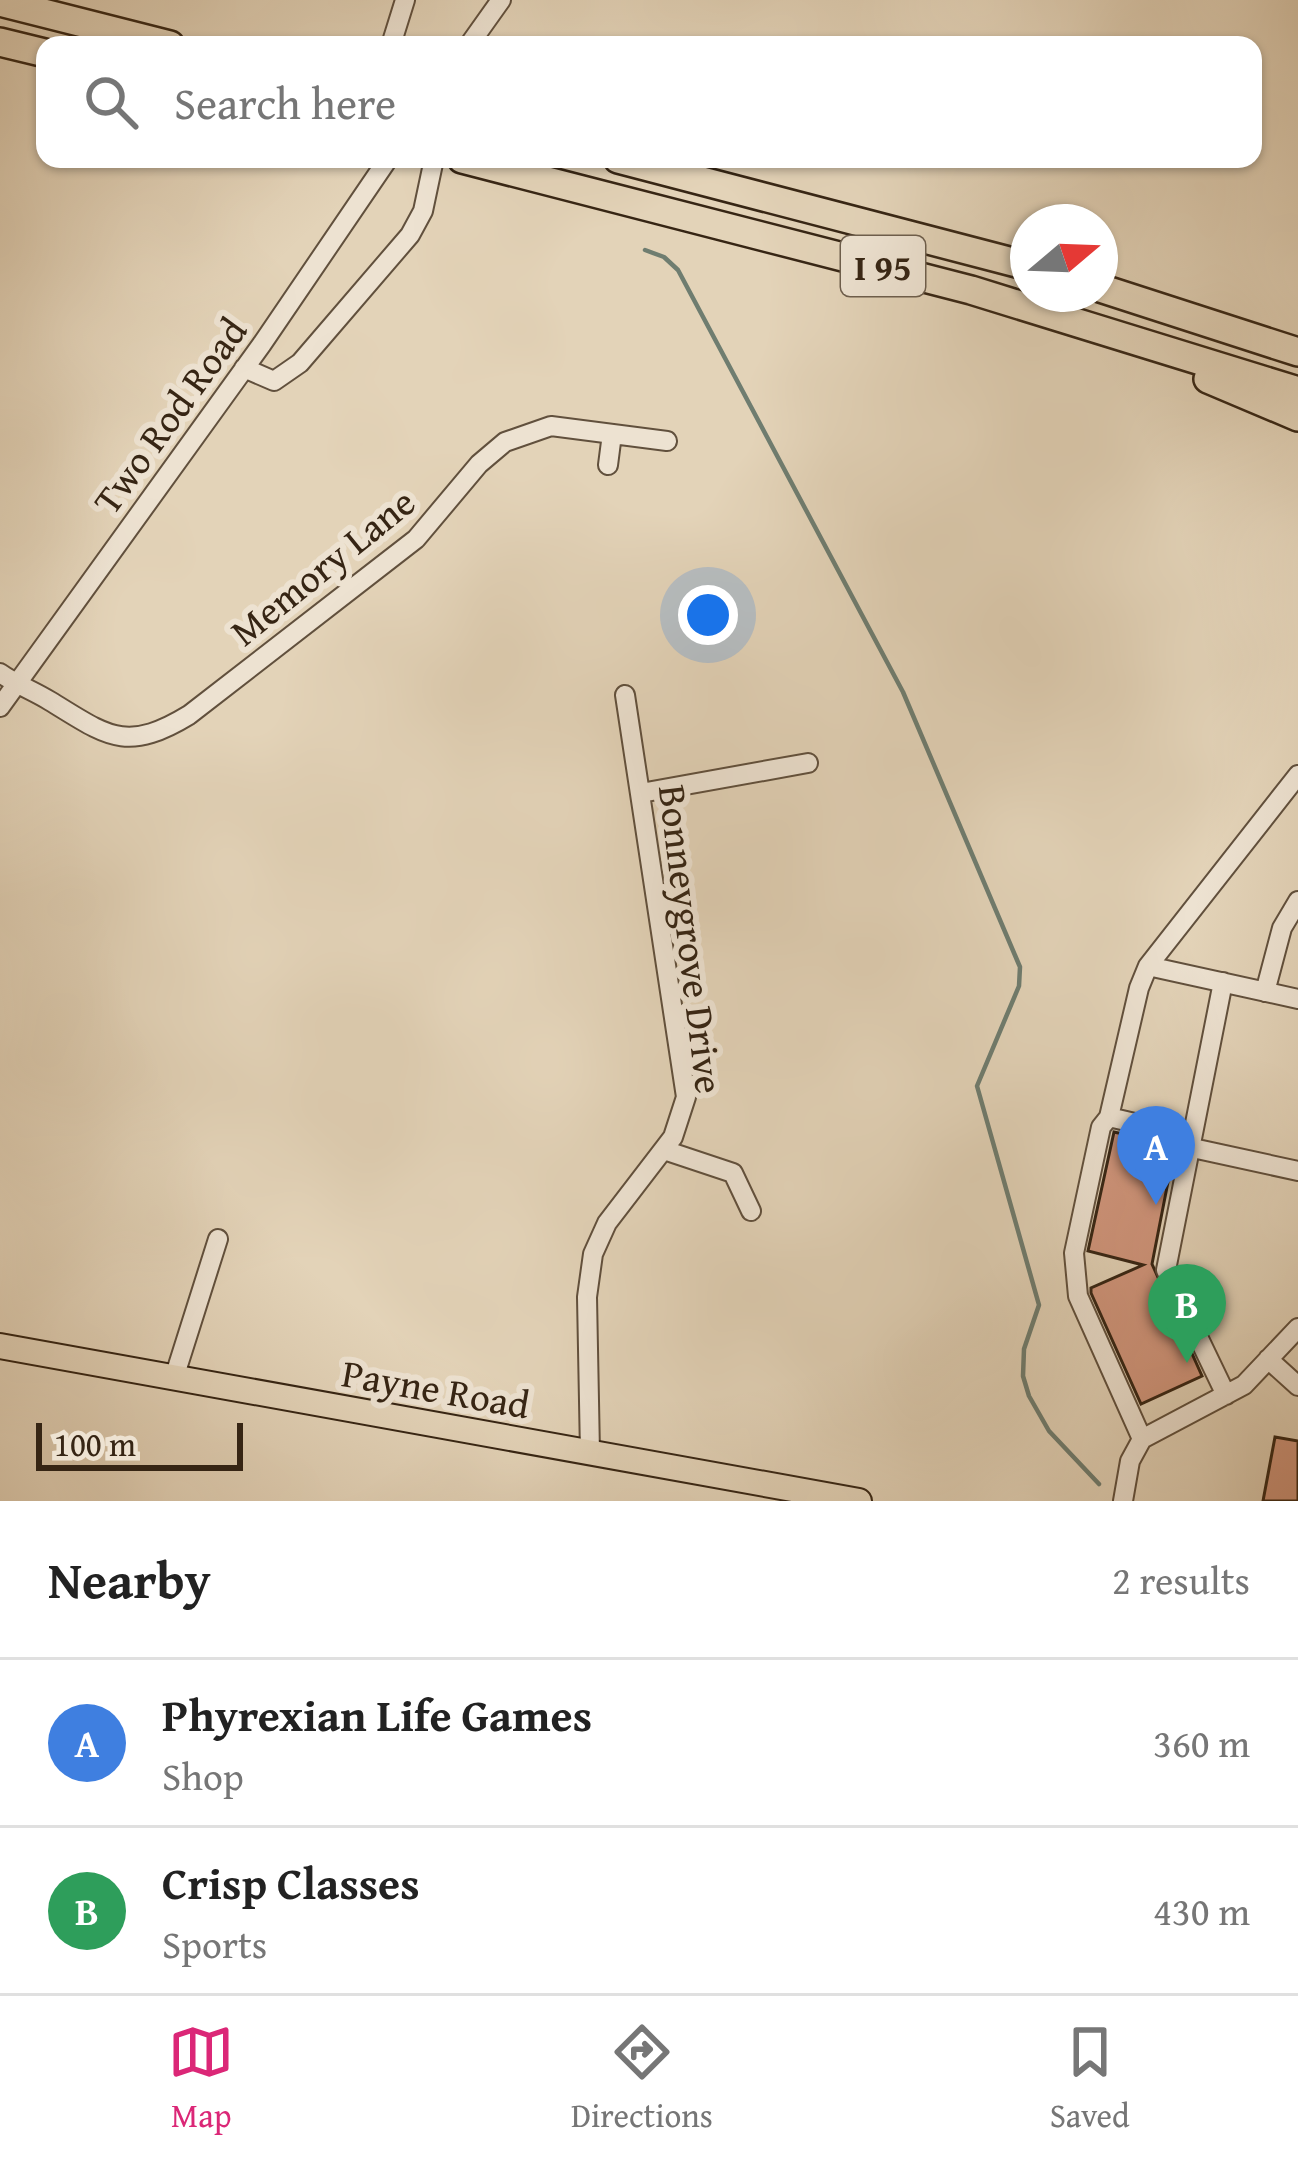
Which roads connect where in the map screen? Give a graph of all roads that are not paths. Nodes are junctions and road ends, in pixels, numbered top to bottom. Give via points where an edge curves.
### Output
1 (405, 0) edge
2 (501, 0) edge
3 (0, 2) edge
4 (134, 36) edge
5 (394, 36) edge
6 (475, 36) edge
7 (0, 42) edge
8 (36, 51) edge
9 (381, 168) edge
10 (432, 168) edge
11 (496, 168) edge
12 (652, 168) edge
13 (1010, 261) edge
14 (1118, 294) edge
15 (1067, 318) junction
16 (1298, 352) edge
17 (244, 368) junction
18 (1298, 392) edge
19 (1298, 417) edge
20 (612, 434) junction
21 (667, 442) dead end
22 (608, 465) dead end
23 (8, 678) edge
24 (625, 695) dead end
25 (0, 707) edge
26 (808, 763) dead end
27 (1298, 775) edge
28 (641, 793) junction
29 (1298, 902) edge
30 (1148, 966) junction
31 (1223, 982) junction
32 (1265, 992) junction
33 (1298, 999) edge
34 (1109, 1117) junction
35 (1189, 1142) junction
36 (664, 1150) junction
37 (1298, 1171) edge
38 (751, 1211) dead end
39 (218, 1239) dead end
40 (1298, 1328) edge
41 (0, 1346) edge
42 (1268, 1360) junction
43 (174, 1378) junction
44 (1298, 1387) edge
45 (1226, 1395) junction
46 (1142, 1439) junction
47 (590, 1453) junction
48 (860, 1501) edge
49 (1123, 1501) edge

1 - 5 street
2 - 6 street
3 - 4 highway
7 - 8 highway
9 - 17 street, Two Rod Road
10 - 17 street via 410,235 300,363 274,381
11 - 15 highway, I 95
12 - 13 highway, I 95
14 - 16 highway
15 - 18 highway, I 95
15 - 19 highway
17 - 23 street, Two Rod Road
20 - 21 street, Memory Lane
20 - 22 street
20 - 23 street, Memory Lane via 551,426 505,442 416,538 160,730 99,732
23 - 25 street, Two Rod Road
24 - 28 street, Bonneygrove Drive
26 - 28 street
27 - 30 street
28 - 36 street, Bonneygrove Drive via 686,1089 682,1118
29 - 32 street via 1282,928
30 - 31 street
30 - 34 street
31 - 32 street
31 - 35 street
32 - 33 street
34 - 35 street
34 - 46 street via 1074,1253 1078,1296
35 - 37 street
35 - 45 street via 1166,1270
36 - 38 street via 733,1173
36 - 47 street, Bonneygrove Drive via 592,1253
39 - 43 street
40 - 42 street
41 - 43 main road, Payne Road
42 - 44 street
42 - 45 street
43 - 47 main road, Payne Road
45 - 46 street
46 - 49 street
47 - 48 main road, Payne Road

